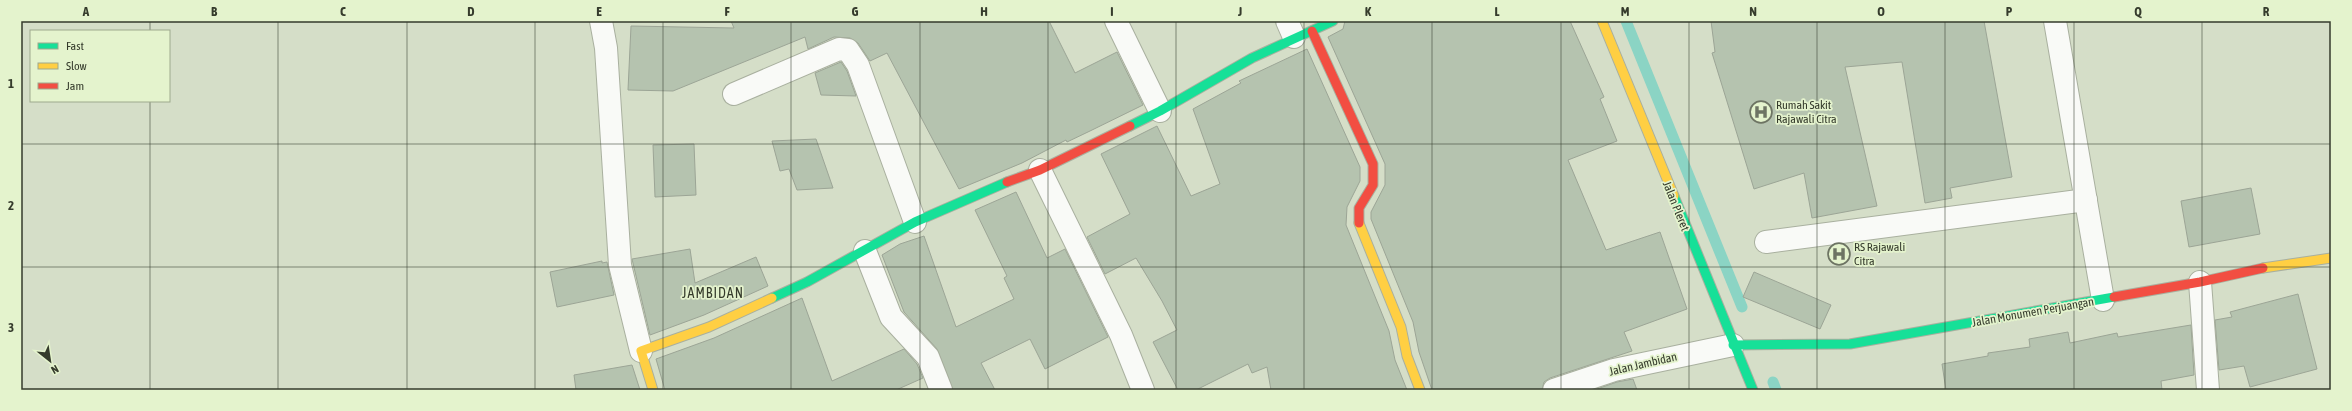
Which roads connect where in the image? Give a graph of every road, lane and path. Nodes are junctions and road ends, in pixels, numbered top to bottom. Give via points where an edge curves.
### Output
1 (601, 21) edge
2 (1116, 21) edge
3 (1333, 21) edge
4 (1602, 21) edge
5 (2055, 21) edge
6 (1298, 30) edge
7 (734, 94) dead end
8 (1160, 111) junction
9 (1040, 170) junction
10 (2086, 200) junction
11 (915, 222) junction
12 (1766, 242) dead end
13 (865, 251) junction
14 (2331, 258) edge
15 (2200, 282) junction
16 (2103, 300) junction
17 (1733, 344) junction
18 (641, 351) junction
19 (652, 390) edge
20 (941, 390) edge
21 (1142, 390) edge
22 (1420, 390) edge
23 (1554, 390) edge
24 (1752, 390) edge
25 (2208, 390) edge

1 - 18 street via 606,48 620,265
2 - 8 street
3 - 6 street
4 - 17 street, Jalan Pleret
5 - 10 street
6 - 8 street
6 - 22 street via 1372,164 1372,185 1359,208 1358,221 1401,327 1407,356
7 - 11 street via 839,49 848,50 858,65
8 - 9 street
9 - 11 street
9 - 21 street via 1122,335
10 - 12 street
10 - 16 street
11 - 13 street
13 - 18 street via 807,282 709,327
13 - 20 street via 891,317 928,357
14 - 15 street, Jalan Monumen Perjuangan via 2270,266
15 - 16 street, Jalan Monumen Perjuangan
15 - 25 street
16 - 17 street, Jalan Monumen Perjuangan via 1850,344
17 - 23 street, Jalan Jambidan via 1614,370
17 - 24 street, Jalan Pleret
18 - 19 street

